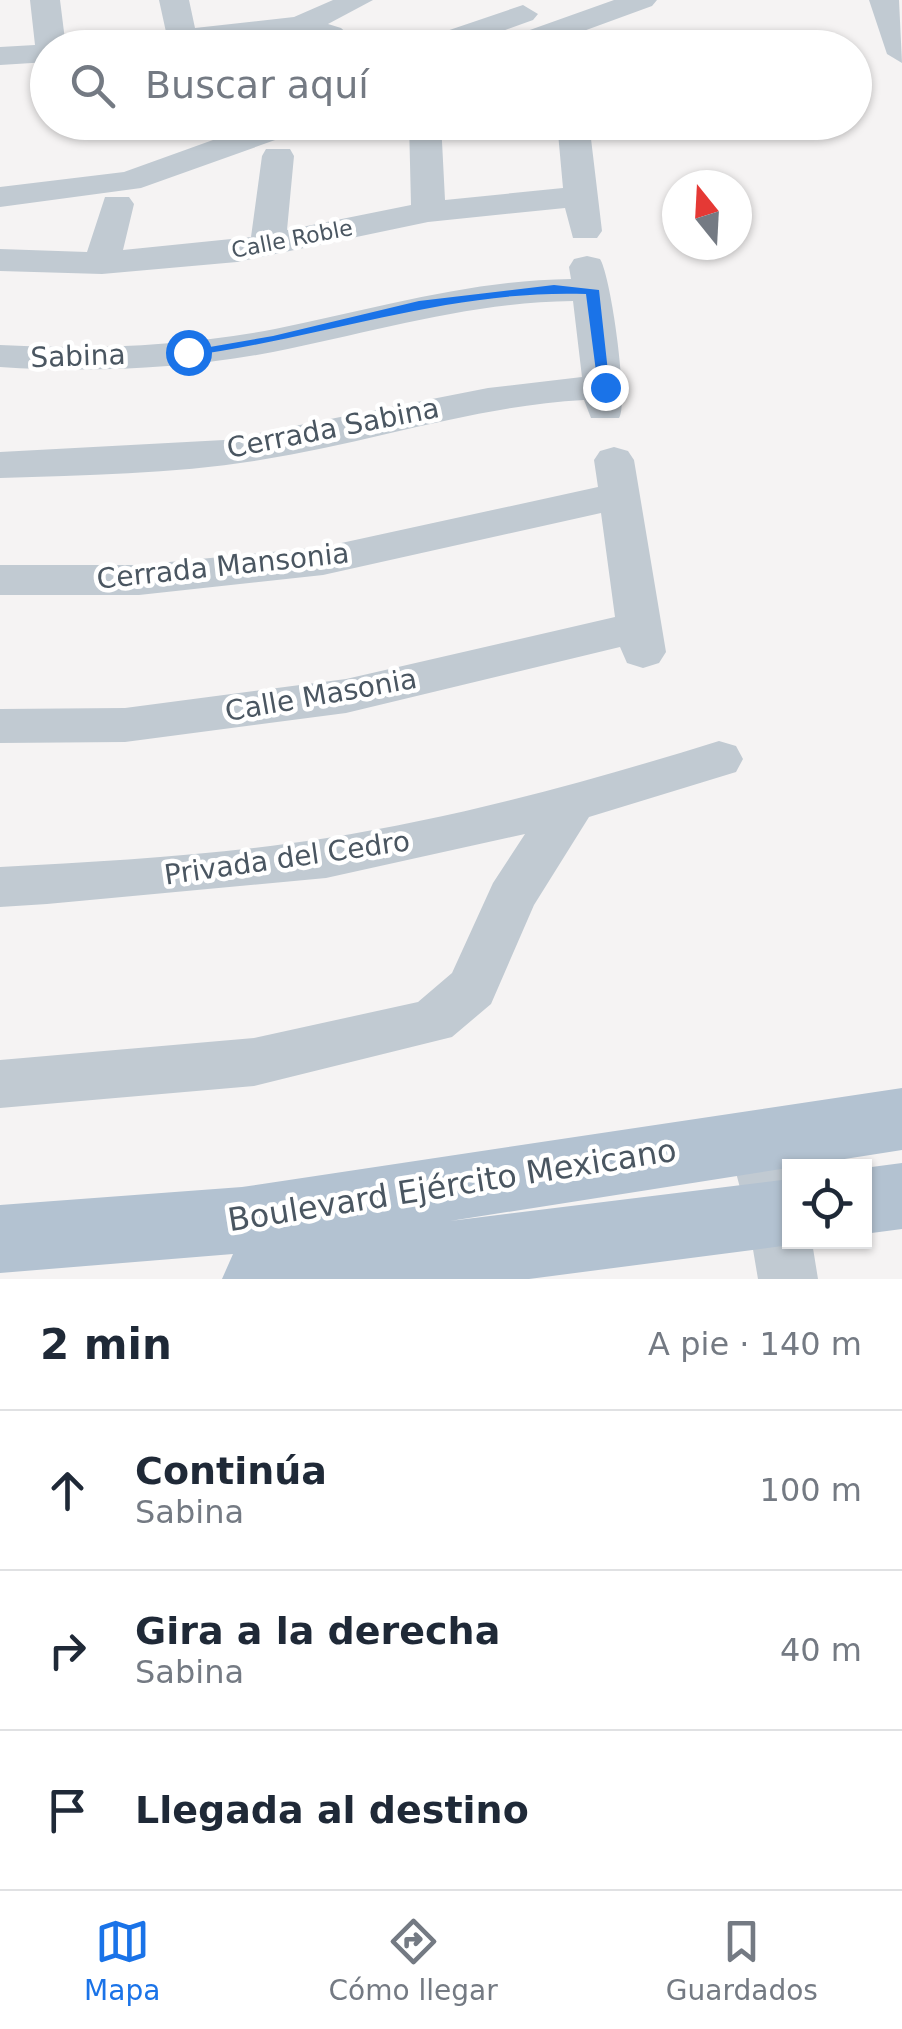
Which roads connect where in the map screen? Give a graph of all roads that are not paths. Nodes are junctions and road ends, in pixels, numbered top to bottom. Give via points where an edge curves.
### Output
1 (46, 0) edge
2 (174, 0) edge
3 (358, 0) edge
4 (566, 0) edge
5 (642, 0) edge
6 (884, 0) edge
7 (518, 5) edge
8 (310, 14) edge
9 (48, 30) edge
10 (181, 30) edge
11 (232, 30) edge
12 (464, 30) edge
13 (558, 30) edge
14 (900, 44) edge
15 (30, 52) edge
16 (0, 56) edge
17 (245, 140) edge
18 (426, 140) edge
19 (575, 140) edge
20 (278, 156) dead end
21 (0, 197) edge
22 (117, 204) dead end
23 (428, 212) junction
24 (268, 245) junction
25 (587, 246) junction
26 (0, 260) edge
27 (102, 264) junction
28 (0, 356) edge
29 (0, 465) edge
30 (0, 580) edge
31 (640, 640) joint
32 (0, 726) edge
33 (720, 759) dead end
34 (570, 807) junction
35 (0, 887) edge
36 (0, 1084) edge
37 (902, 1119) edge
38 (756, 1139) junction
39 (902, 1196) edge
40 (872, 1200) edge
41 (782, 1225) edge
42 (782, 1235) edge
43 (0, 1238) edge
44 (260, 1279) edge

1 - 9 street
2 - 10 street
3 - 8 street
4 - 7 street
5 - 13 street
6 - 14 street
7 - 12 street
8 - 11 street
15 - 16 street
17 - 21 street via 130,181
18 - 23 street
19 - 25 street
20 - 24 street
22 - 27 street
23 - 24 street, Calle Roble
23 - 25 street, Calle Roble
24 - 27 street, Calle Roble
25 - 28 street, Sabina via 554,289 419,305 273,340 188,352
25 - 29 street, Cerrada Sabina via 605,398 552,388 465,400 294,442 147,460
26 - 27 street, Calle Roble
30 - 31 street, Cerrada Mansonia via 140,580 322,561 617,478
31 - 32 street, Calle Masonia via 346,696 124,725
33 - 34 street, Privada del Cedro
34 - 35 street, Privada del Cedro via 370,851 154,878
34 - 36 street via 511,897 472,988 432,1021 254,1062
37 - 38 main road, Boulevard Ejército Mexicano
38 - 41 street
38 - 43 main road, Boulevard Ejército Mexicano via 242,1220
39 - 40 main road
42 - 44 main road

